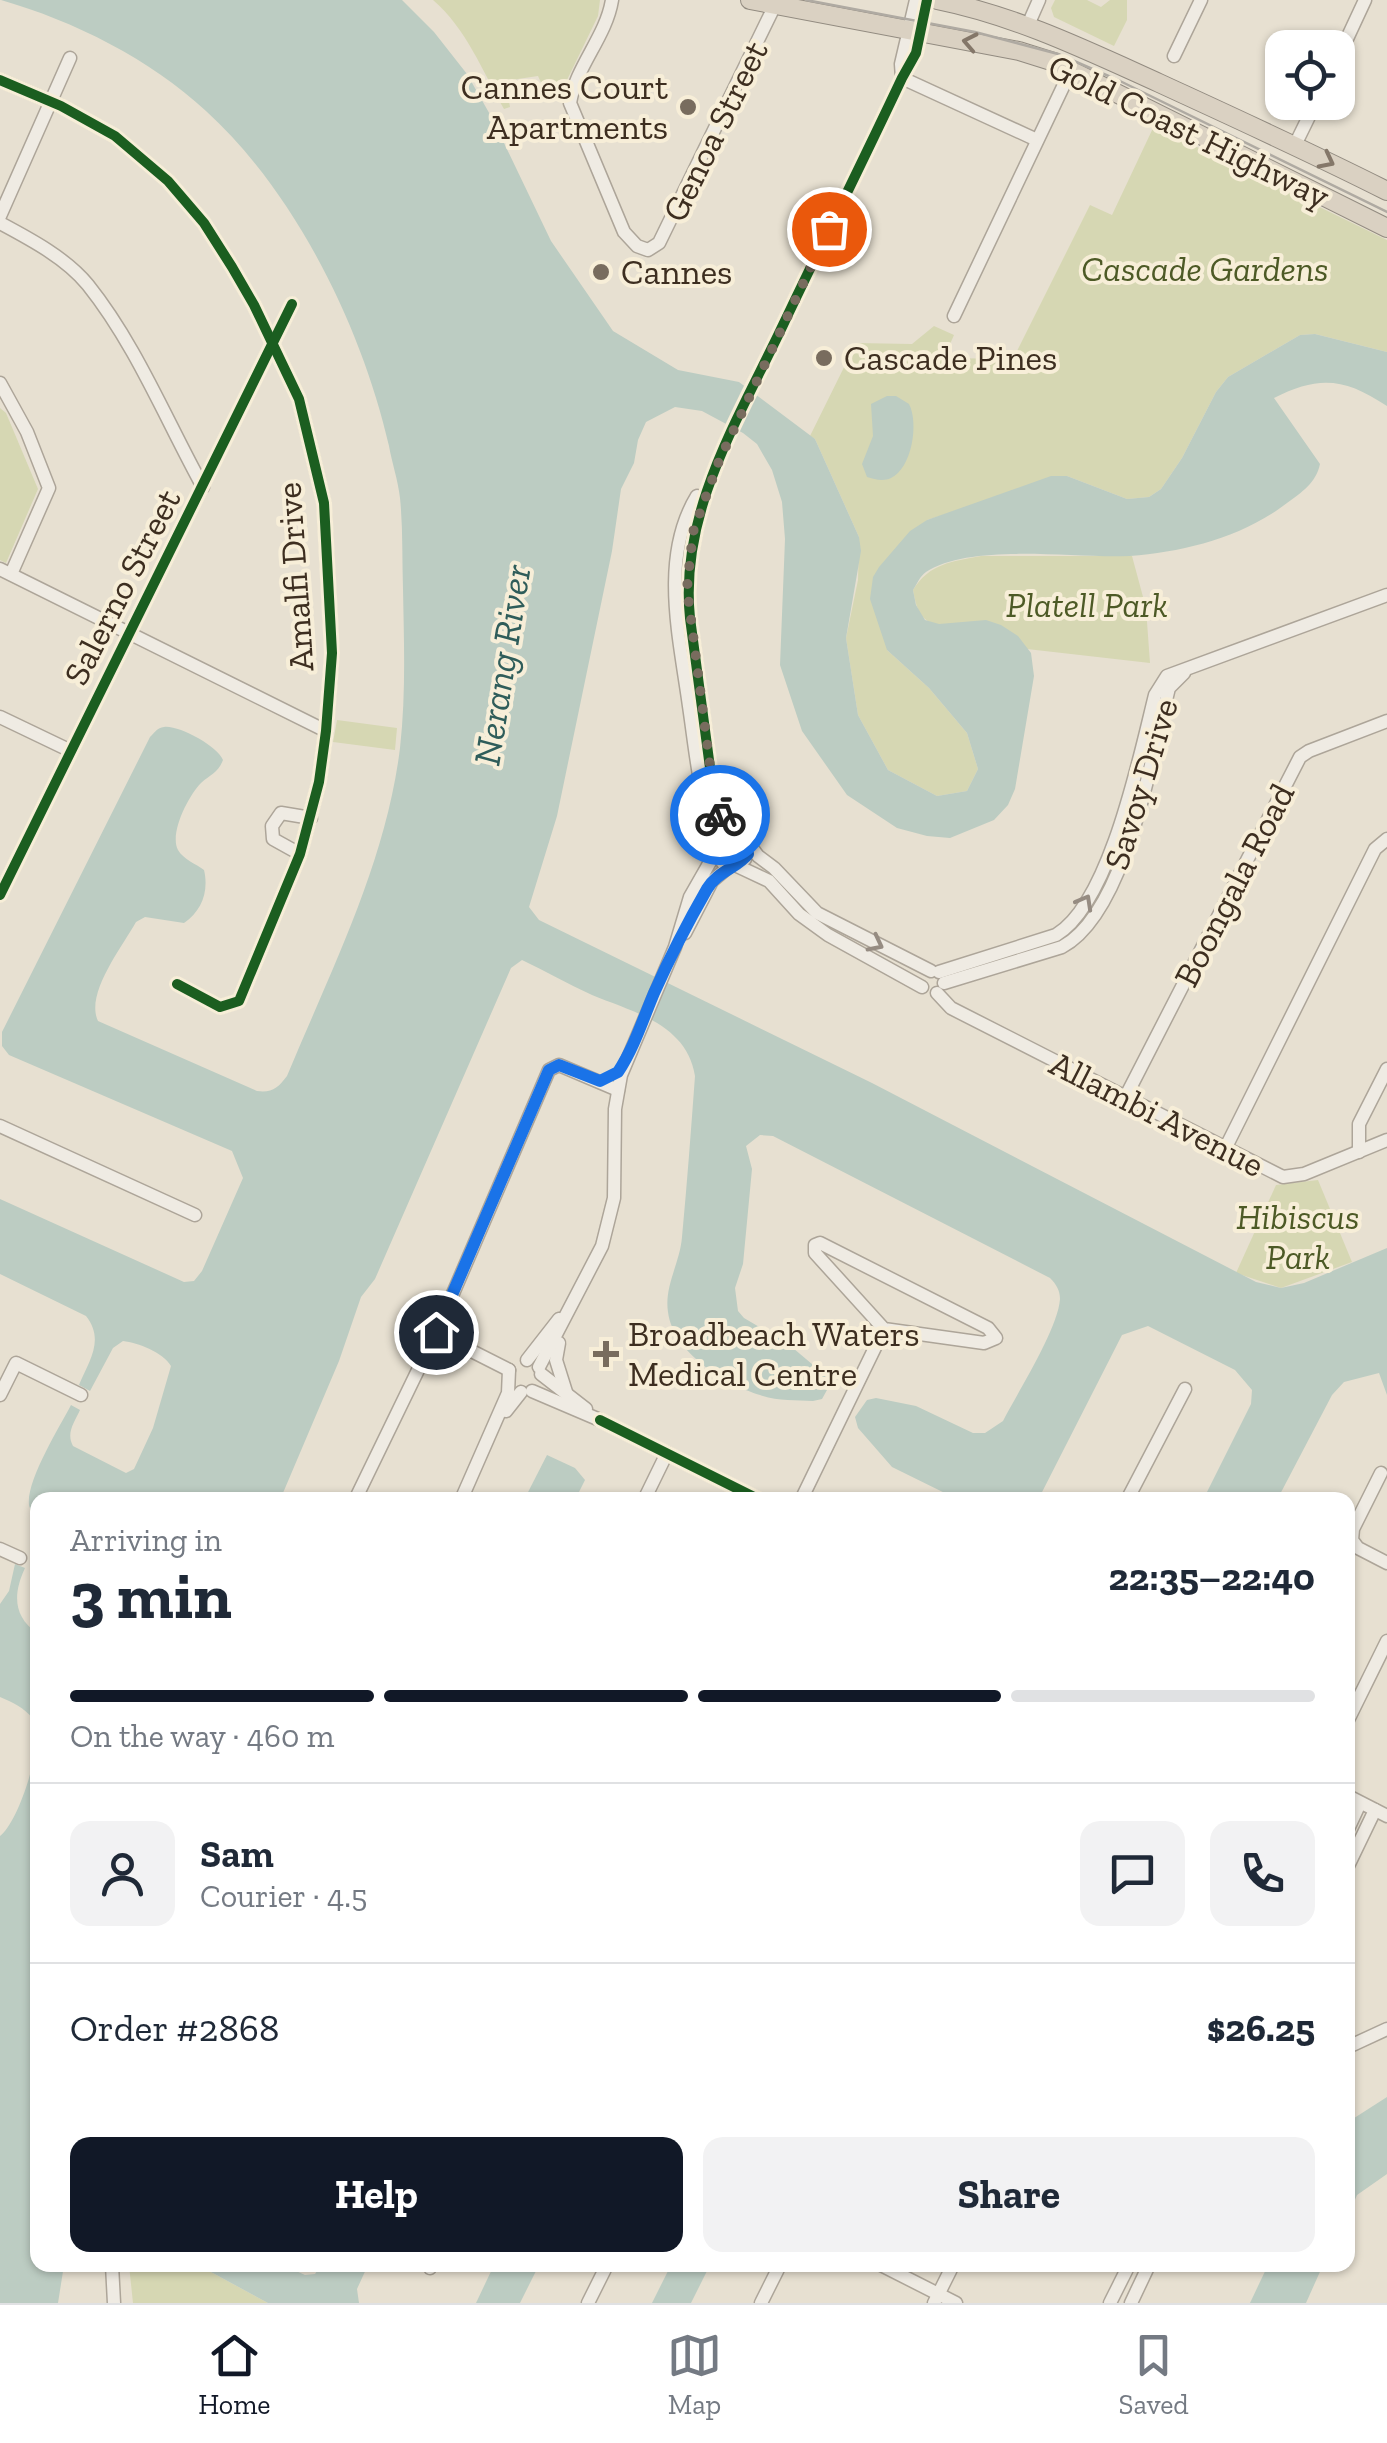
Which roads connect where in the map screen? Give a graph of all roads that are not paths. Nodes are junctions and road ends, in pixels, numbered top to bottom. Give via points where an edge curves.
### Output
1 (612, 0) edge
2 (750, 0) edge
3 (916, 0) edge
4 (927, 0) edge
5 (937, 0) edge
6 (1040, 0) edge
7 (1202, 0) edge
8 (1366, 0) edge
9 (775, 5) junction
10 (1028, 25) junction
11 (1352, 30) edge
12 (914, 32) junction
13 (1174, 56) dead end
14 (70, 58) dead end
15 (1071, 70) junction
16 (902, 78) junction
17 (0, 80) edge
18 (51, 101) junction
19 (1308, 120) edge
20 (1037, 140) junction
21 (1296, 145) junction
22 (1387, 190) edge
23 (0, 220) edge
24 (1387, 228) edge
25 (292, 304) dead end
26 (954, 316) dead end
27 (273, 343) junction
28 (0, 384) edge
29 (203, 487) junction
30 (6, 571) edge
31 (1387, 595) edge
32 (129, 634) junction
33 (0, 717) edge
34 (1387, 721) edge
35 (326, 731) junction
36 (71, 751) junction
37 (706, 780) junction
38 (311, 818) junction
39 (733, 831) junction
40 (1387, 838) edge
41 (748, 842) junction
42 (715, 846) junction
43 (300, 854) junction
44 (733, 865) junction
45 (0, 895) edge
46 (675, 947) junction
47 (938, 980) junction
48 (177, 984) dead end
49 (626, 1060) junction
50 (1387, 1069) edge
51 (600, 1081) junction
52 (618, 1090) junction
53 (1125, 1098) junction
54 (0, 1126) edge
55 (1387, 1140) edge
56 (1224, 1149) junction
57 (1358, 1152) junction
58 (195, 1215) dead end
59 (857, 1262) junction
60 (842, 1284) junction
61 (573, 1301) junction
62 (956, 1312) junction
63 (884, 1328) junction
64 (560, 1330) junction
65 (436, 1332) junction
66 (948, 1337) junction
67 (536, 1367) junction
68 (518, 1384) junction
69 (1185, 1389) dead end
70 (81, 1394) dead end
71 (0, 1396) edge
72 (568, 1396) junction
73 (600, 1420) junction
74 (668, 1453) junction
75 (1380, 1474) dead end
76 (359, 1492) edge
77 (465, 1492) edge
78 (648, 1492) edge
79 (744, 1492) edge
80 (805, 1492) edge
81 (1132, 1492) edge
82 (1355, 1525) edge
83 (1355, 1544) edge
84 (0, 1549) edge
85 (20, 1558) dead end
86 (1387, 1562) edge
87 (1387, 1641) edge
88 (1355, 1706) edge
89 (1355, 1800) edge
90 (1381, 1813) edge
91 (1355, 1855) edge
92 (1387, 2028) edge
93 (1355, 2044) edge
94 (112, 2272) edge
95 (604, 2272) edge
96 (776, 2272) edge
97 (892, 2272) edge
98 (950, 2272) edge
99 (1126, 2272) edge
100 (1146, 2272) edge
101 (936, 2299) edge
102 (114, 2303) edge
103 (588, 2303) edge
104 (761, 2303) edge
105 (956, 2303) edge
106 (1110, 2303) edge
107 (1130, 2303) edge

1 - 9 street, Genoa Street via 571,110 624,232 648,250 659,244
2 - 9 highway, Gold Coast Highway
3 - 12 street
4 - 12 street
5 - 10 highway, Gold Coast Highway
6 - 10 street
7 - 13 street
8 - 11 street
9 - 12 highway, Gold Coast Highway
10 - 21 highway, Gold Coast Highway
15 -> 12 highway, Gold Coast Highway via 1019,52
12 - 16 street via 911,67
14 - 18 street
15 - 20 street
15 - 24 highway, Gold Coast Highway
16 - 20 street
16 - 37 street via 682,531 675,588
17 - 18 street, Amalfi Drive
18 - 23 street
18 - 27 street, Amalfi Drive via 115,136 168,181 204,223
19 - 21 street
20 - 26 street
21 -> 22 highway, Gold Coast Highway
23 - 29 street via 86,283 128,345
25 - 27 street, Salerno Street
27 - 29 street, Salerno Street
27 - 35 street, Amalfi Drive via 299,398 324,503 332,654
28 - 30 street via 49,488
29 - 32 street, Salerno Street
30 - 32 street
31 - 47 street, Savoy Drive via 1167,676 1118,838 1069,927
32 - 35 street
32 - 36 street, Salerno Street
33 - 36 street
34 - 53 street, Boongala Road via 1300,757
35 - 38 street, Amalfi Drive
36 - 45 street, Salerno Street
37 - 39 street
37 - 42 street via 701,799
38 - 43 street, Amalfi Drive
38 - 43 street via 282,813 272,826 273,839
39 - 41 street
39 - 42 street via 720,835
40 - 56 street via 1375,849
41 - 44 street via 748,854
41 -> 47 street via 817,912
42 - 44 street via 718,858
42 - 46 street
43 - 48 street, Amalfi Drive via 239,1002 220,1007
44 - 46 street via 712,882
44 - 47 street via 769,881 828,935 922,987 923,976
46 - 49 street
47 - 53 street, Allambi Avenue via 950,1008
49 - 51 street
49 - 52 street
50 - 57 street via 1359,1124
51 - 52 street
51 - 65 street via 559,1065 549,1070
52 - 61 street via 612,1213
53 - 56 street, Allambi Avenue
54 - 58 street
55 - 57 street, Allambi Avenue
56 - 57 street, Allambi Avenue via 1282,1177
59 - 60 street
59 - 60 street via 815,1244
59 - 62 street
60 - 63 street
61 - 64 street
61 - 67 street
62 - 66 street
62 - 66 street via 996,1338 984,1343
63 - 66 street
63 - 80 street
64 - 67 street
64 - 72 street via 556,1360
65 - 68 street
65 - 76 street
67 - 68 street via 540,1381
67 - 68 street via 516,1362
67 - 72 street
68 - 73 street
68 - 77 street
69 - 81 street
70 - 71 street via 16,1364
72 - 73 street
73 - 74 street
74 - 78 street
74 - 79 street
75 - 82 street
83 - 86 street
84 - 85 street
87 - 88 street
89 - 90 street
90 - 91 street
92 - 93 street
94 - 102 street
95 - 103 street
96 - 104 street
97 - 101 street
98 - 101 street
99 - 106 street
100 - 107 street
101 - 105 street

